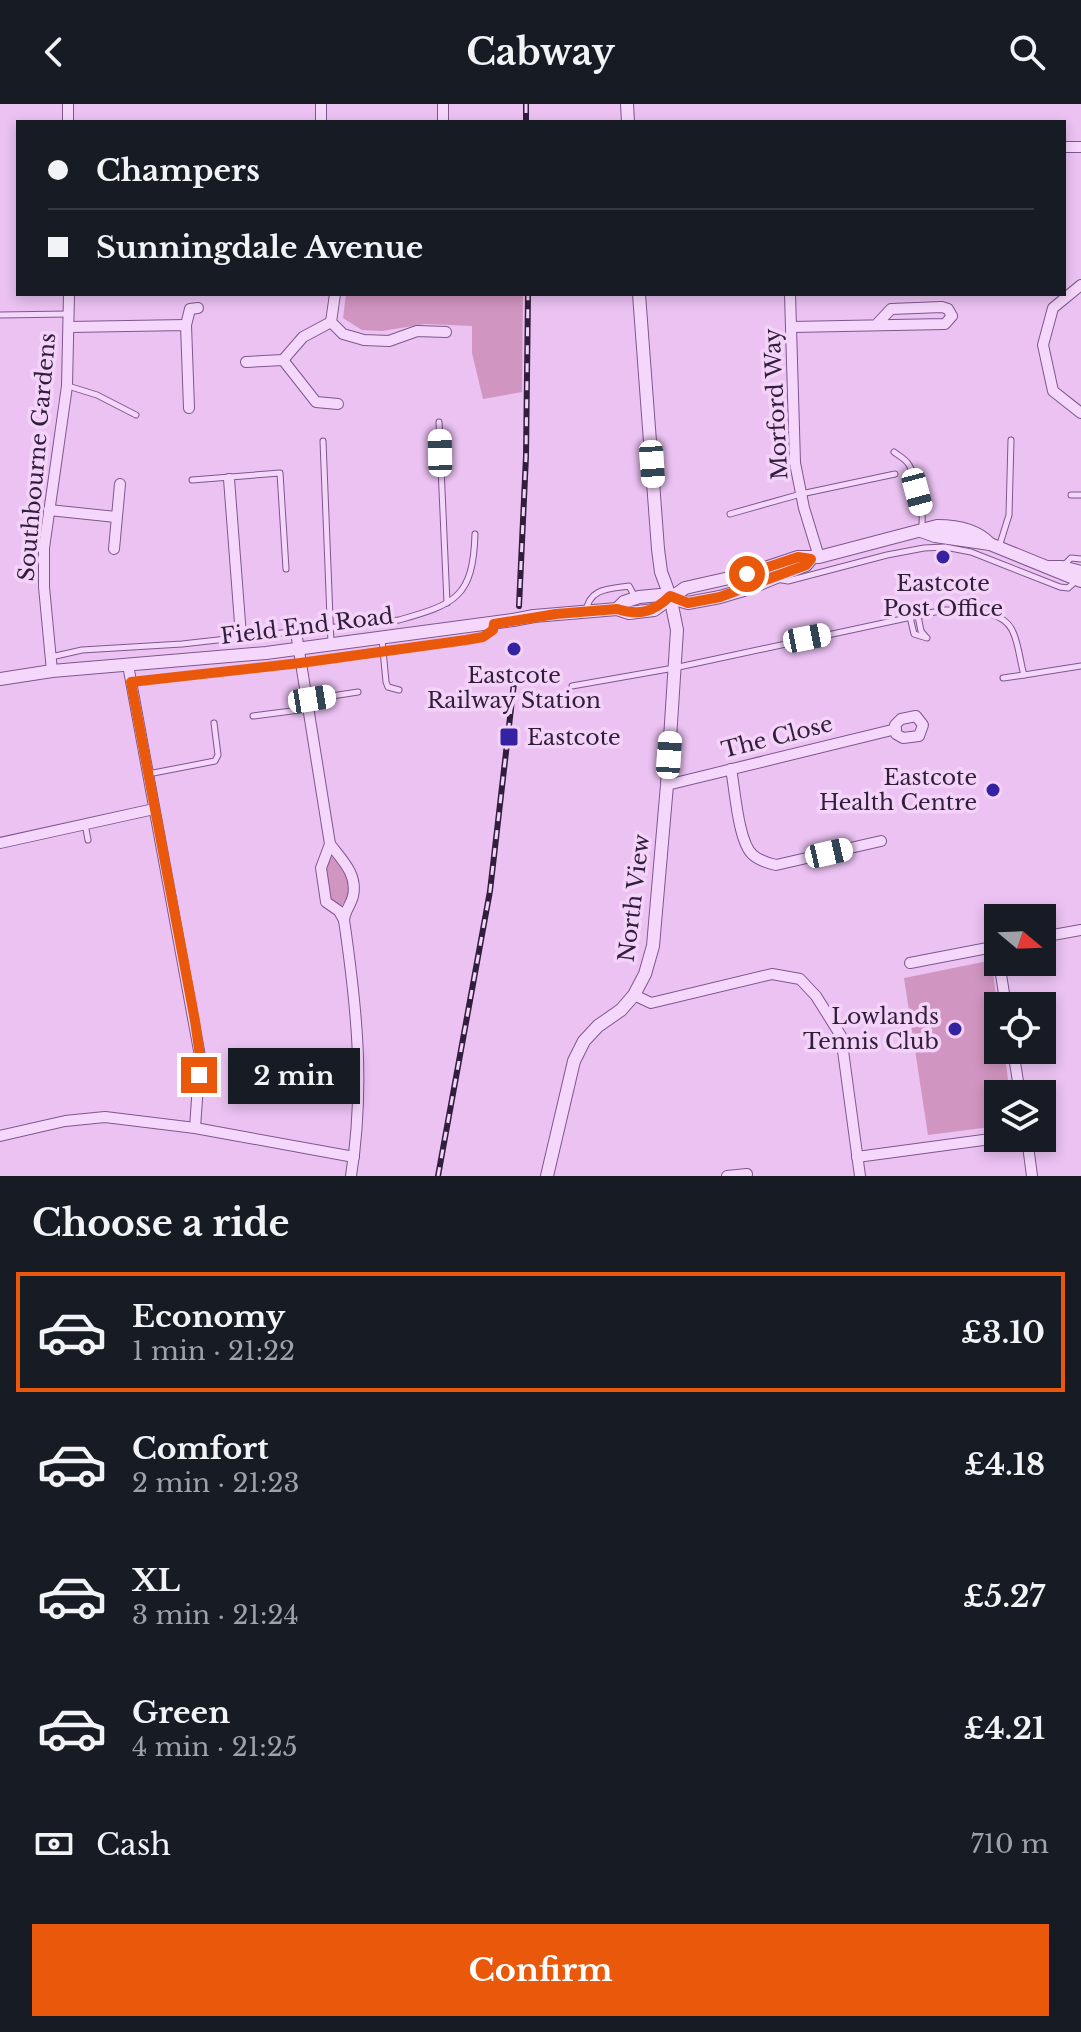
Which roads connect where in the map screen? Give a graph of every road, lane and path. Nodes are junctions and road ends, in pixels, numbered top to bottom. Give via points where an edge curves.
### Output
1 (1081, 285) edge
2 (69, 296) edge
3 (335, 296) edge
4 (639, 296) edge
5 (790, 296) edge
6 (198, 308) dead end
7 (69, 314) junction
8 (0, 315) edge
9 (331, 322) junction
10 (186, 325) junction
11 (876, 325) junction
12 (69, 327) junction
13 (792, 327) junction
14 (446, 332) dead end
15 (283, 360) junction
16 (246, 362) dead end
17 (67, 386) junction
18 (338, 404) dead end
19 (189, 408) dead end
20 (1081, 413) edge
21 (136, 415) dead end
22 (439, 422) dead end
23 (1011, 440) dead end
24 (323, 441) dead end
25 (894, 452) dead end
26 (895, 474) dead end
27 (229, 479) junction
28 (192, 480) dead end
29 (120, 484) dead end
30 (801, 494) junction
31 (1071, 495) dead end
32 (1081, 495) edge
33 (49, 510) junction
34 (730, 514) dead end
35 (116, 517) junction
36 (921, 531) junction
37 (475, 534) dead end
38 (994, 546) junction
39 (972, 547) junction
40 (114, 549) dead end
41 (845, 551) junction
42 (815, 558) junction
43 (1081, 559) edge
44 (850, 565) junction
45 (1056, 567) junction
46 (286, 569) dead end
47 (772, 577) junction
48 (1080, 578) edge
49 (670, 596) junction
50 (635, 598) junction
51 (447, 604) junction
52 (617, 609) junction
53 (586, 613) junction
54 (918, 616) junction
55 (411, 617) junction
56 (910, 617) junction
57 (374, 622) junction
58 (494, 624) junction
59 (330, 628) junction
60 (296, 632) junction
61 (418, 633) junction
62 (241, 636) junction
63 (380, 643) junction
64 (182, 644) junction
65 (331, 644) junction
66 (298, 649) junction
67 (50, 657) junction
68 (183, 659) junction
69 (300, 663) junction
70 (128, 665) junction
71 (1081, 666) edge
72 (674, 668) junction
73 (52, 671) junction
74 (1024, 675) junction
75 (1003, 678) dead end
76 (0, 679) edge
77 (131, 682) junction
78 (572, 686) dead end
79 (399, 690) dead end
80 (358, 692) dead end
81 (306, 704) junction
82 (253, 716) dead end
83 (214, 723) dead end
84 (896, 729) dead end
85 (731, 769) junction
86 (147, 774) junction
87 (667, 785) junction
88 (154, 809) junction
89 (85, 823) junction
90 (88, 840) dead end
91 (881, 841) dead end
92 (0, 843) edge
93 (330, 844) junction
94 (344, 920) junction
95 (1081, 930) edge
96 (1056, 934) edge
97 (984, 949) edge
98 (910, 963) dead end
99 (634, 995) junction
100 (195, 1128) junction
101 (0, 1136) edge
102 (984, 1140) edge
103 (1029, 1152) edge
104 (354, 1157) junction
105 (857, 1157) junction
106 (747, 1174) dead end
107 (550, 1175) edge
108 (351, 1176) edge
109 (727, 1176) edge
110 (860, 1176) edge
111 (1032, 1176) edge

1 - 20 street via 1053,308 1043,345 1053,391
2 - 7 street, Southbourne Gardens
3 - 9 street
4 - 49 street, North View via 658,549
5 - 13 street, Morford Way
6 - 10 street via 190,309
7 - 8 lane
7 - 12 street, Southbourne Gardens
9 - 14 street via 343,334 364,340
9 - 15 street via 303,337
10 - 12 street
10 - 19 street
11 - 11 street via 945,324 952,316 942,307 900,307
11 - 13 street
12 - 17 street, Southbourne Gardens
13 - 30 street, Morford Way via 795,463
15 - 16 street
15 - 18 street via 316,402
17 - 21 lane
17 - 33 street, Southbourne Gardens
22 - 51 lane
23 - 38 lane via 1009,515
24 - 59 lane
25 - 36 lane via 911,469 923,514
26 - 30 lane
27 - 28 lane
27 - 46 lane via 280,473
27 - 62 street
29 - 35 street
30 - 34 lane
30 - 42 street, Morford Way
31 - 32 lane
33 - 35 street
33 - 67 street, Southbourne Gardens via 44,587
35 - 40 street
36 - 38 street, Field End Road via 955,527
36 - 39 street, Field End Road
36 - 41 street, Field End Road
37 - 51 lane via 470,578
38 - 39 street, Field End Road
38 - 45 street, Field End Road
39 - 44 lane via 924,548
39 - 48 lane via 1060,587 1068,588
41 - 42 street, Field End Road
41 - 44 lane
42 - 47 street, Field End Road
42 - 49 street, Field End Road via 798,557
43 - 45 lane via 1071,558
44 - 47 lane via 788,581
45 - 48 street, Field End Road via 1057,573
47 - 49 street, Field End Road via 740,592 688,603
49 - 50 street, Field End Road
49 - 52 street, Field End Road via 654,610
49 - 72 street, North View via 677,630
50 - 52 street, Field End Road
50 - 53 lane via 629,586 600,591 590,598
51 - 55 lane
52 - 53 street, Field End Road
53 - 58 street, Field End Road, bridge
54 - 56 lane
54 - 56 lane via 927,638 914,634
54 - 74 lane via 967,610 1002,620 1013,629
55 - 57 lane
55 - 61 lane
56 - 72 lane
57 - 59 lane
57 - 63 lane
58 - 61 street, Field End Road
58 - 63 lane via 483,637
59 - 60 lane
59 - 65 lane
60 - 62 lane
60 - 66 street
61 - 63 street, Field End Road
62 - 64 lane
63 - 65 street, Field End Road
63 - 69 lane
63 - 79 lane via 388,687
64 - 67 lane
64 - 68 lane
65 - 66 street, Field End Road
66 - 68 street, Field End Road
66 - 69 street
67 - 73 street, Southbourne Gardens
68 - 70 street, Field End Road
69 - 77 lane
69 - 81 street
70 - 73 street, Field End Road
70 - 77 street
71 - 74 lane
72 - 78 lane
72 - 87 street, North View
73 - 76 street, Field End Road
74 - 75 lane
77 - 86 street
80 - 81 lane
81 - 82 lane
81 - 93 street
83 - 86 lane via 215,761
84 - 85 street, The Close
85 - 87 street, The Close
85 - 91 street via 744,840 763,862 776,865
86 - 88 street
87 - 99 street, North View via 653,946
88 - 89 street
88 - 100 street via 200,1056
89 - 90 lane
89 - 92 street
93 - 94 street via 347,862 352,885
93 - 94 street via 321,868 324,893
94 - 104 street via 360,1060
95 - 96 street
97 - 98 street
99 - 105 street via 651,1003 772,974 800,979 841,1036
99 - 107 street, North View via 584,1041 574,1061
100 - 101 street via 105,1117
100 - 104 street
102 - 105 street
103 - 111 street
104 - 108 street
105 - 110 street
106 - 109 street

